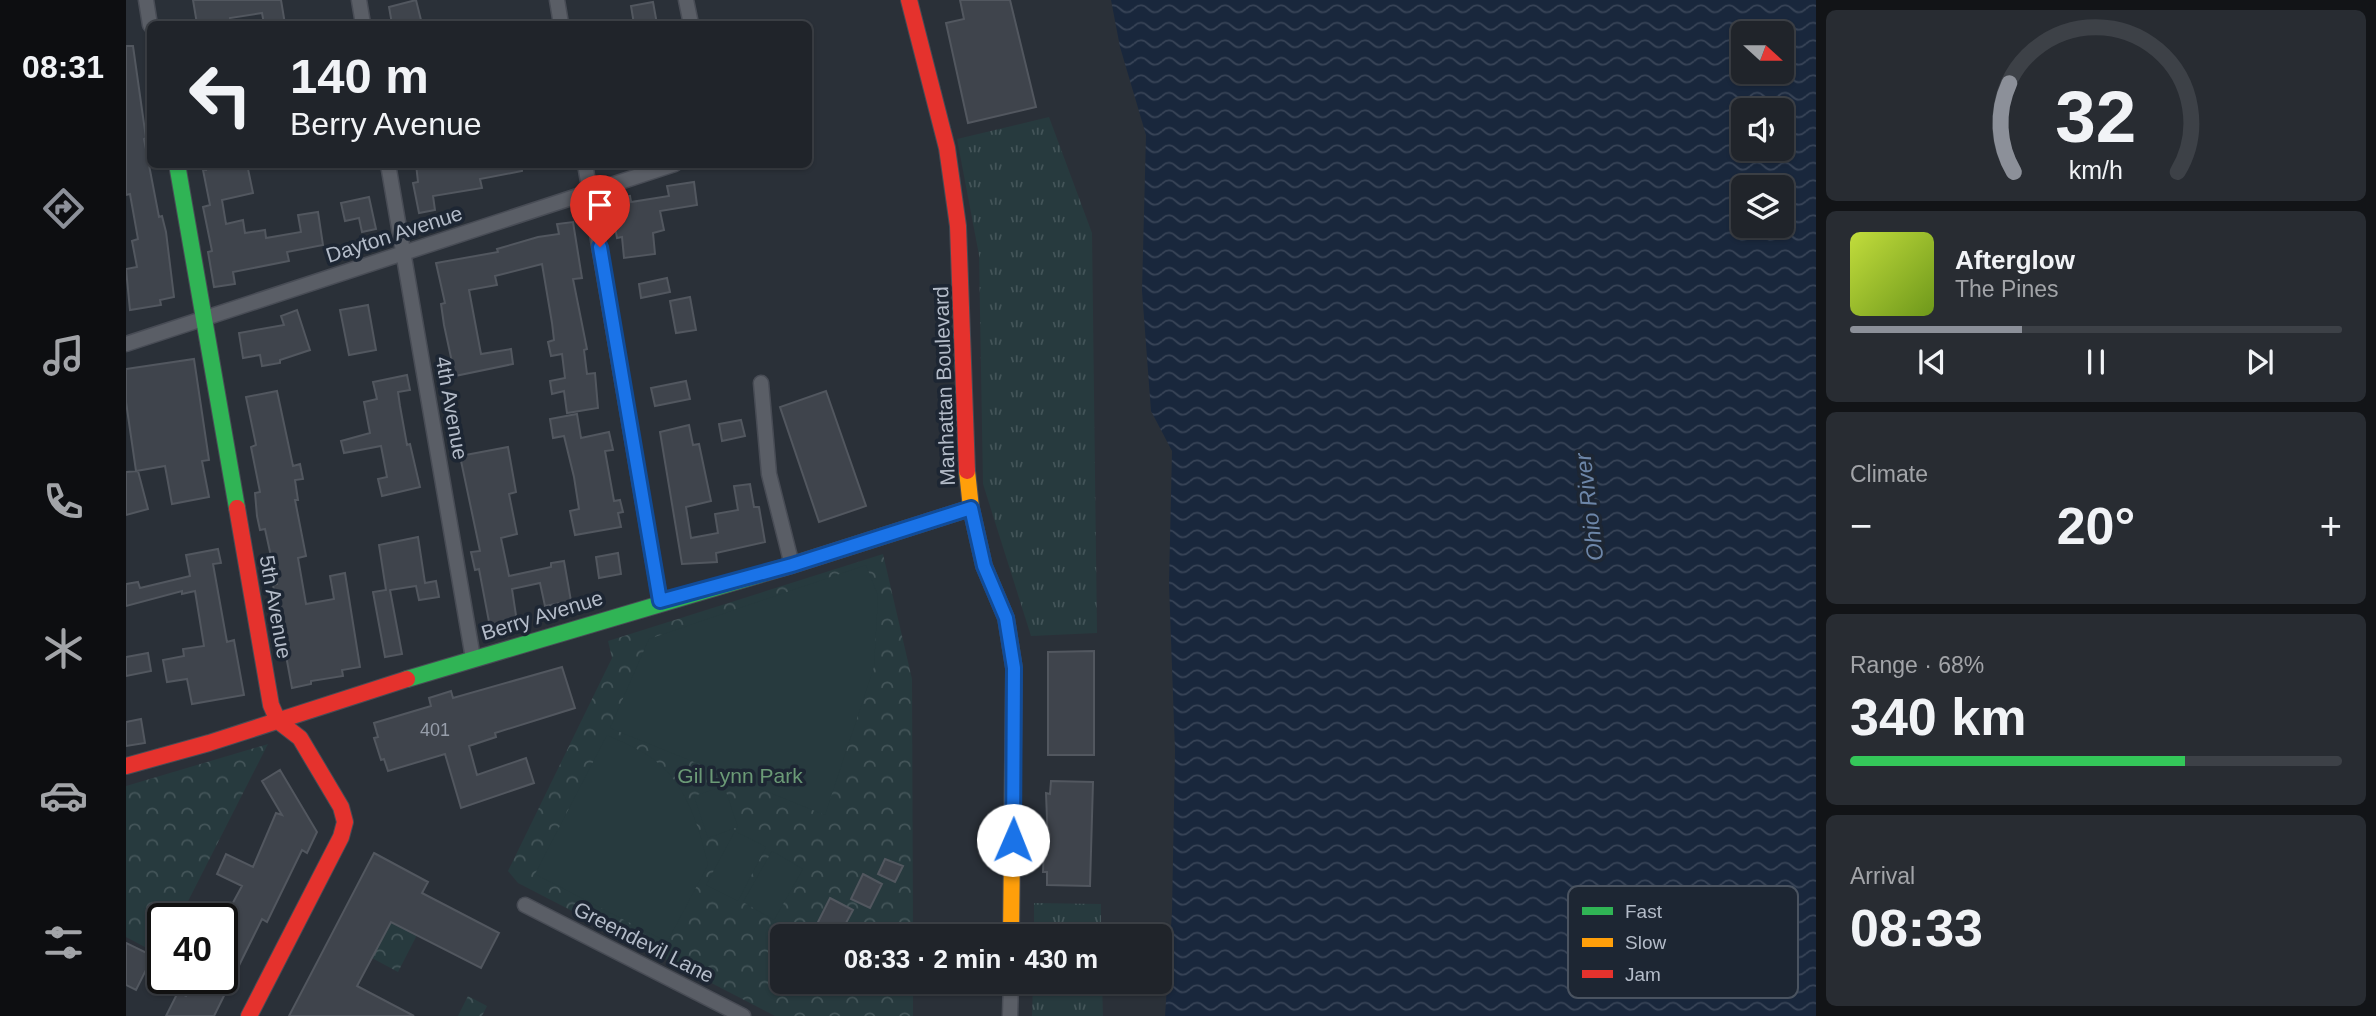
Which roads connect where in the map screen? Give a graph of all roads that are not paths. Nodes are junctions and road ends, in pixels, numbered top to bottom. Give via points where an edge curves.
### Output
1 (146, 0) edge
2 (359, 0) edge
3 (557, 0) edge
4 (686, 0) edge
5 (909, 0) edge
6 (149, 21) edge
7 (362, 21) edge
8 (560, 21) edge
9 (690, 21) edge
10 (178, 168) edge
11 (389, 168) edge
12 (586, 168) edge
13 (663, 168) edge
14 (590, 192) junction
15 (404, 253) junction
16 (204, 318) junction
17 (126, 344) edge
18 (761, 383) dead end
19 (971, 508) junction
20 (792, 565) junction
21 (660, 601) junction
22 (473, 658) junction
23 (278, 721) junction
24 (126, 766) edge
25 (525, 905) dead end
26 (1012, 924) edge
27 (1011, 994) edge
28 (725, 1012) edge
29 (249, 1016) edge
30 (743, 1016) edge
31 (1010, 1016) edge

1 - 6 street
2 - 7 street
3 - 8 street
4 - 9 street
5 - 19 street, Manhattan Boulevard via 947,148 958,226 964,436
10 - 16 street, 5th Avenue
11 - 15 street, 4th Avenue
12 - 14 street
13 - 14 street, Dayton Avenue
14 - 15 street, Dayton Avenue
14 - 21 street
15 - 16 street, Dayton Avenue
15 - 22 street, 4th Avenue
16 - 17 street, Dayton Avenue
16 - 23 street, 5th Avenue via 269,692
18 - 20 street via 769,474
19 - 20 street, Berry Avenue
19 - 26 street, Manhattan Boulevard via 984,566 1006,618 1014,668
20 - 21 street, Berry Avenue
21 - 22 street, Berry Avenue
22 - 23 street, Berry Avenue
23 - 24 street, Berry Avenue
23 - 29 street via 300,738 330,786 344,813 344,828
25 - 28 street, Greendevil Lane
27 - 31 street
28 - 30 street, Greendevil Lane

